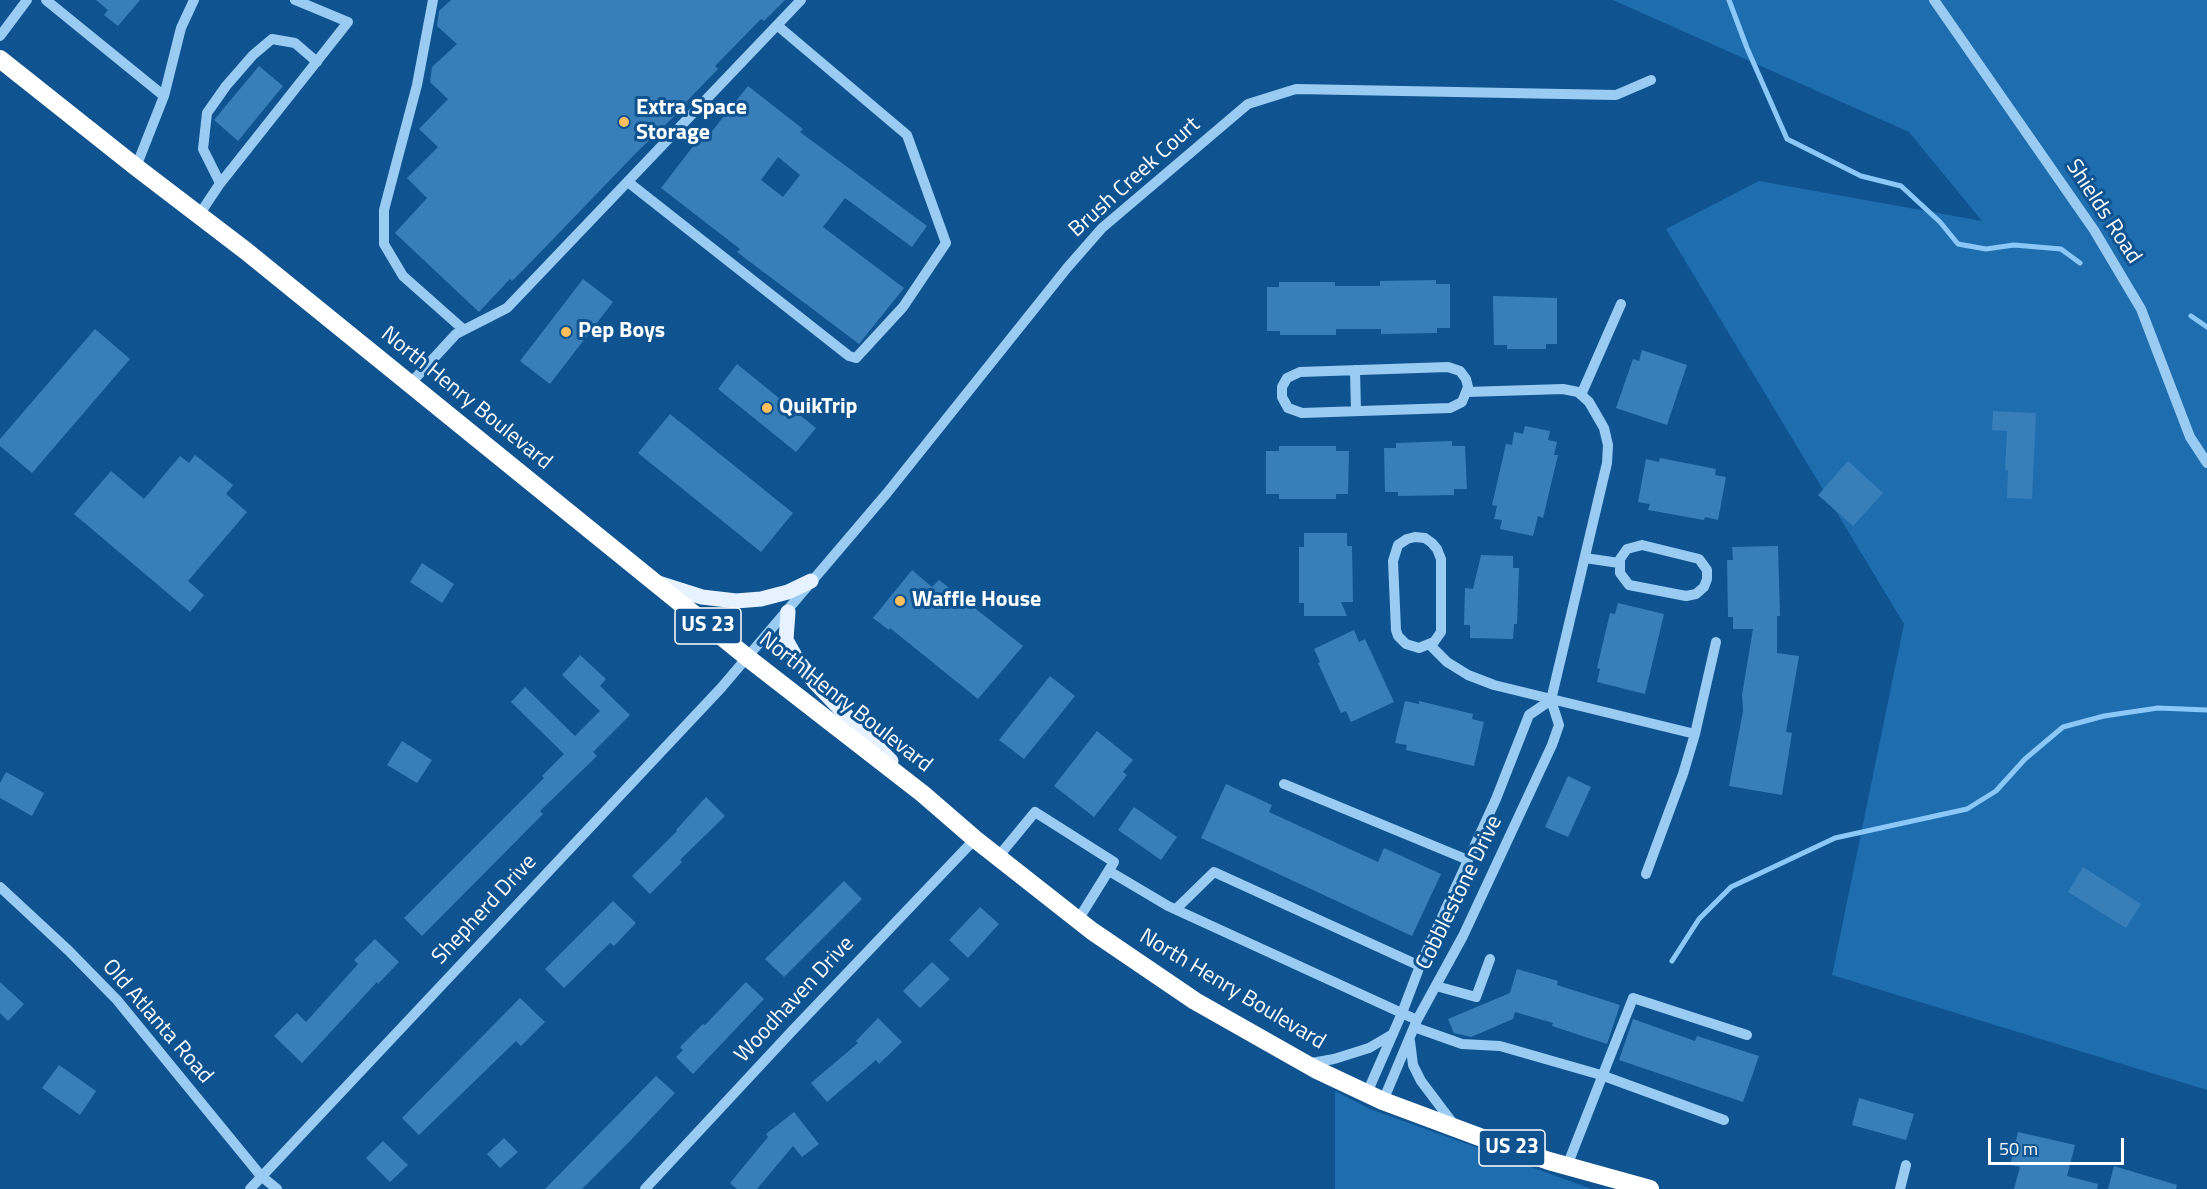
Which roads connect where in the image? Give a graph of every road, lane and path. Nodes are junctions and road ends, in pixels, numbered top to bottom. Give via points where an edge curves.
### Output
1 (27, 0) edge
2 (46, 0) edge
3 (194, 0) edge
4 (295, 0) edge
5 (433, 0) edge
6 (801, 0) edge
7 (1934, 0) edge
8 (778, 26) junction
9 (0, 36) edge
10 (0, 59) edge
11 (317, 62) junction
12 (1651, 80) dead end
13 (164, 96) junction
14 (136, 167) junction
15 (220, 183) junction
16 (628, 183) junction
17 (199, 216) junction
18 (1621, 304) dead end
19 (464, 330) junction
20 (1354, 370) junction
21 (410, 384) junction
22 (1467, 392) junction
23 (1581, 395) junction
24 (1356, 411) junction
25 (2207, 463) edge
26 (1585, 558) junction
27 (1619, 563) junction
28 (652, 581) junction
29 (811, 581) junction
30 (788, 612) junction
31 (1716, 642) dead end
32 (1430, 645) junction
33 (748, 658) junction
34 (1551, 700) junction
35 (1695, 734) junction
36 (1284, 784) dead end
37 (923, 794) junction
38 (975, 839) junction
39 (998, 857) junction
40 (1468, 860) junction
41 (1109, 871) junction
42 (1646, 874) dead end
43 (0, 887) edge
44 (1176, 909) junction
45 (1078, 920) junction
46 (1490, 959) dead end
47 (1420, 966) junction
48 (1436, 986) junction
49 (1402, 1013) junction
50 (1416, 1023) junction
51 (1393, 1034) junction
52 (1747, 1035) dead end
53 (1410, 1038) junction
54 (1305, 1064) junction
55 (1601, 1075) junction
56 (1376, 1097) junction
57 (1724, 1120) dead end
58 (1457, 1128) junction
59 (1906, 1165) dead end
60 (1567, 1166) junction
61 (261, 1176) junction
62 (250, 1189) edge
63 (277, 1189) edge
64 (645, 1189) edge
65 (1650, 1189) edge
66 (1900, 1189) edge

1 - 9 street
2 - 13 street
3 - 13 street via 181,28
4 - 11 street via 348,22
5 - 19 street via 417,85 384,210 384,244 403,276
6 - 8 street
7 - 25 street, Shields Road via 2094,230 2141,309 2190,436
8 - 16 street
8 - 16 street via 906,135 946,243 903,307 856,358
10 - 14 highway, North Henry Boulevard / US 23
11 - 15 street
11 - 15 street via 295,43 272,39 226,86 207,113 203,149
12 - 29 street, Brush Creek Court via 1617,95 1296,89 1248,104 1102,228
13 - 14 street
14 - 17 highway, North Henry Boulevard / US 23
15 - 17 street
16 - 19 street via 507,308
17 - 21 highway, North Henry Boulevard / US 23
18 - 23 street
19 - 21 street
20 - 22 street via 1450,367 1464,376
20 - 24 street
20 - 24 street via 1296,373 1285,381 1282,394 1285,404 1296,413
21 - 28 highway, North Henry Boulevard / US 23
22 - 23 street via 1563,389
22 - 24 street via 1462,402 1450,408
23 - 26 street, Cobblestone Drive via 1599,417 1608,445
26 - 27 street
26 - 34 street, Cobblestone Drive
27 - 27 street via 1627,549 1642,545 1695,556 1705,565 1707,579 1702,590 1691,596 1636,587 1623,579
28 - 29 main road via 702,597 736,601 788,592
28 - 33 highway, North Henry Boulevard / US 23
29 - 30 street, Brush Creek Court
30 - 33 street, Brush Creek Court
30 - 37 main road via 786,640 796,658 815,683
31 - 35 street
32 - 32 street via 1442,626 1440,556 1432,543 1415,537 1400,543 1393,556 1395,628 1408,645
32 - 34 street via 1468,675
33 - 37 highway, North Henry Boulevard / US 23
33 - 61 street, Shepherd Drive
34 - 35 street
34 - 40 street, Cobblestone Drive via 1529,716
34 - 48 street, Cobblestone Drive via 1559,724 1552,745
35 - 42 street
36 - 40 street
37 - 38 highway, North Henry Boulevard / US 23
38 - 39 highway, North Henry Boulevard / US 23
38 - 64 street, Woodhaven Drive
39 - 41 street via 1035,812 1114,862
39 - 45 highway, North Henry Boulevard / US 23
40 - 47 street, Cobblestone Drive
41 - 44 street
41 - 45 street
43 - 61 street, Old Atlanta Road via 117,1000
44 - 47 street via 1214,872
44 - 49 street
45 - 54 highway, North Henry Boulevard / US 23 via 1195,1001
46 - 48 street via 1476,997
47 - 49 street, Cobblestone Drive
48 - 50 street, Cobblestone Drive
49 - 50 street
49 - 51 street, Cobblestone Drive
50 - 53 street, Cobblestone Drive
50 - 55 street via 1462,1044 1500,1046
51 - 54 street via 1369,1048
51 - 56 street, Cobblestone Drive
52 - 55 street via 1633,998
53 - 56 street, Cobblestone Drive
53 - 58 street via 1413,1065 1421,1081
54 - 56 highway, North Henry Boulevard / US 23
55 - 57 street
55 - 60 street
56 - 58 highway, North Henry Boulevard / US 23
58 - 60 highway, North Henry Boulevard / US 23
59 - 66 street
60 - 65 highway, North Henry Boulevard / US 23
61 - 62 street, Shepherd Drive
61 - 63 street, Old Atlanta Road

